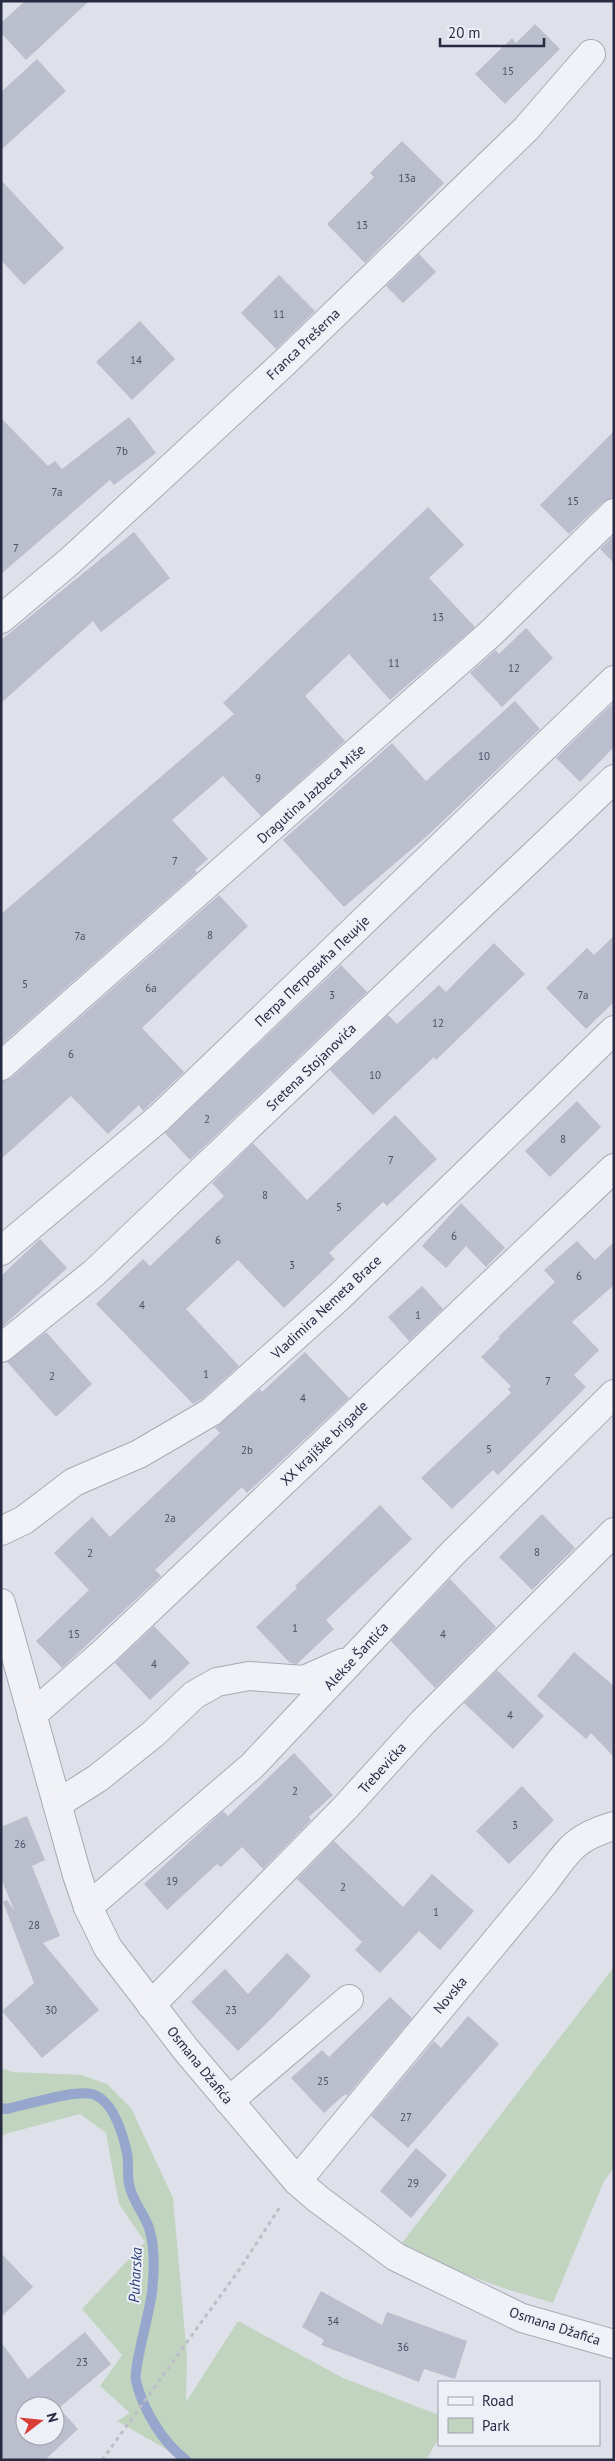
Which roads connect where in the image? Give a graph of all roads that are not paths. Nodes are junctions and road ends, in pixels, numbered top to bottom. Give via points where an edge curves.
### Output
1 (591, 54) dead end
2 (614, 514) edge
3 (1, 619) edge
4 (614, 680) edge
5 (614, 778) edge
6 (614, 1030) edge
7 (1, 1066) edge
8 (614, 1168) edge
9 (1, 1251) edge
10 (1, 1348) edge
11 (614, 1394) edge
12 (1, 1532) edge
13 (614, 1532) edge
14 (1, 1602) edge
15 (356, 1655) junction
16 (32, 1715) junction
17 (57, 1804) junction
18 (614, 1826) edge
19 (88, 1907) junction
20 (349, 1999) dead end
21 (151, 2005) junction
22 (229, 2101) junction
23 (297, 2181) junction
24 (614, 2344) edge

1 - 3 street, Franca Prešerna via 526,129 284,363 70,561
2 - 7 street, Dragutina Jazbeca Miše via 490,634
4 - 9 street, Петра Петровића Пеције via 159,1118
5 - 10 street, Sretena Stojanovića via 94,1273
6 - 12 street, Vladimira Nemeta Brace via 338,1298 211,1412 140,1454 74,1482 24,1520
8 - 16 street, XX krajiške brigade via 104,1652
11 - 15 street, Alekse Šantića via 452,1554
13 - 21 street, Trebevićka via 423,1722 344,1810
14 - 16 street, Osmana Džafića
15 - 17 street via 304,1680 249,1676 217,1682 194,1695 153,1734 98,1778
15 - 19 street, Alekse Šantića via 252,1766
16 - 17 street, Osmana Džafića
17 - 19 street, Osmana Džafića
18 - 23 street, Novska via 590,1833 570,1848
19 - 21 street, Osmana Džafića via 108,1948
20 - 22 street
21 - 22 street, Osmana Džafića
22 - 23 street, Osmana Džafića
23 - 24 street, Osmana Džafića via 396,2257 522,2318

